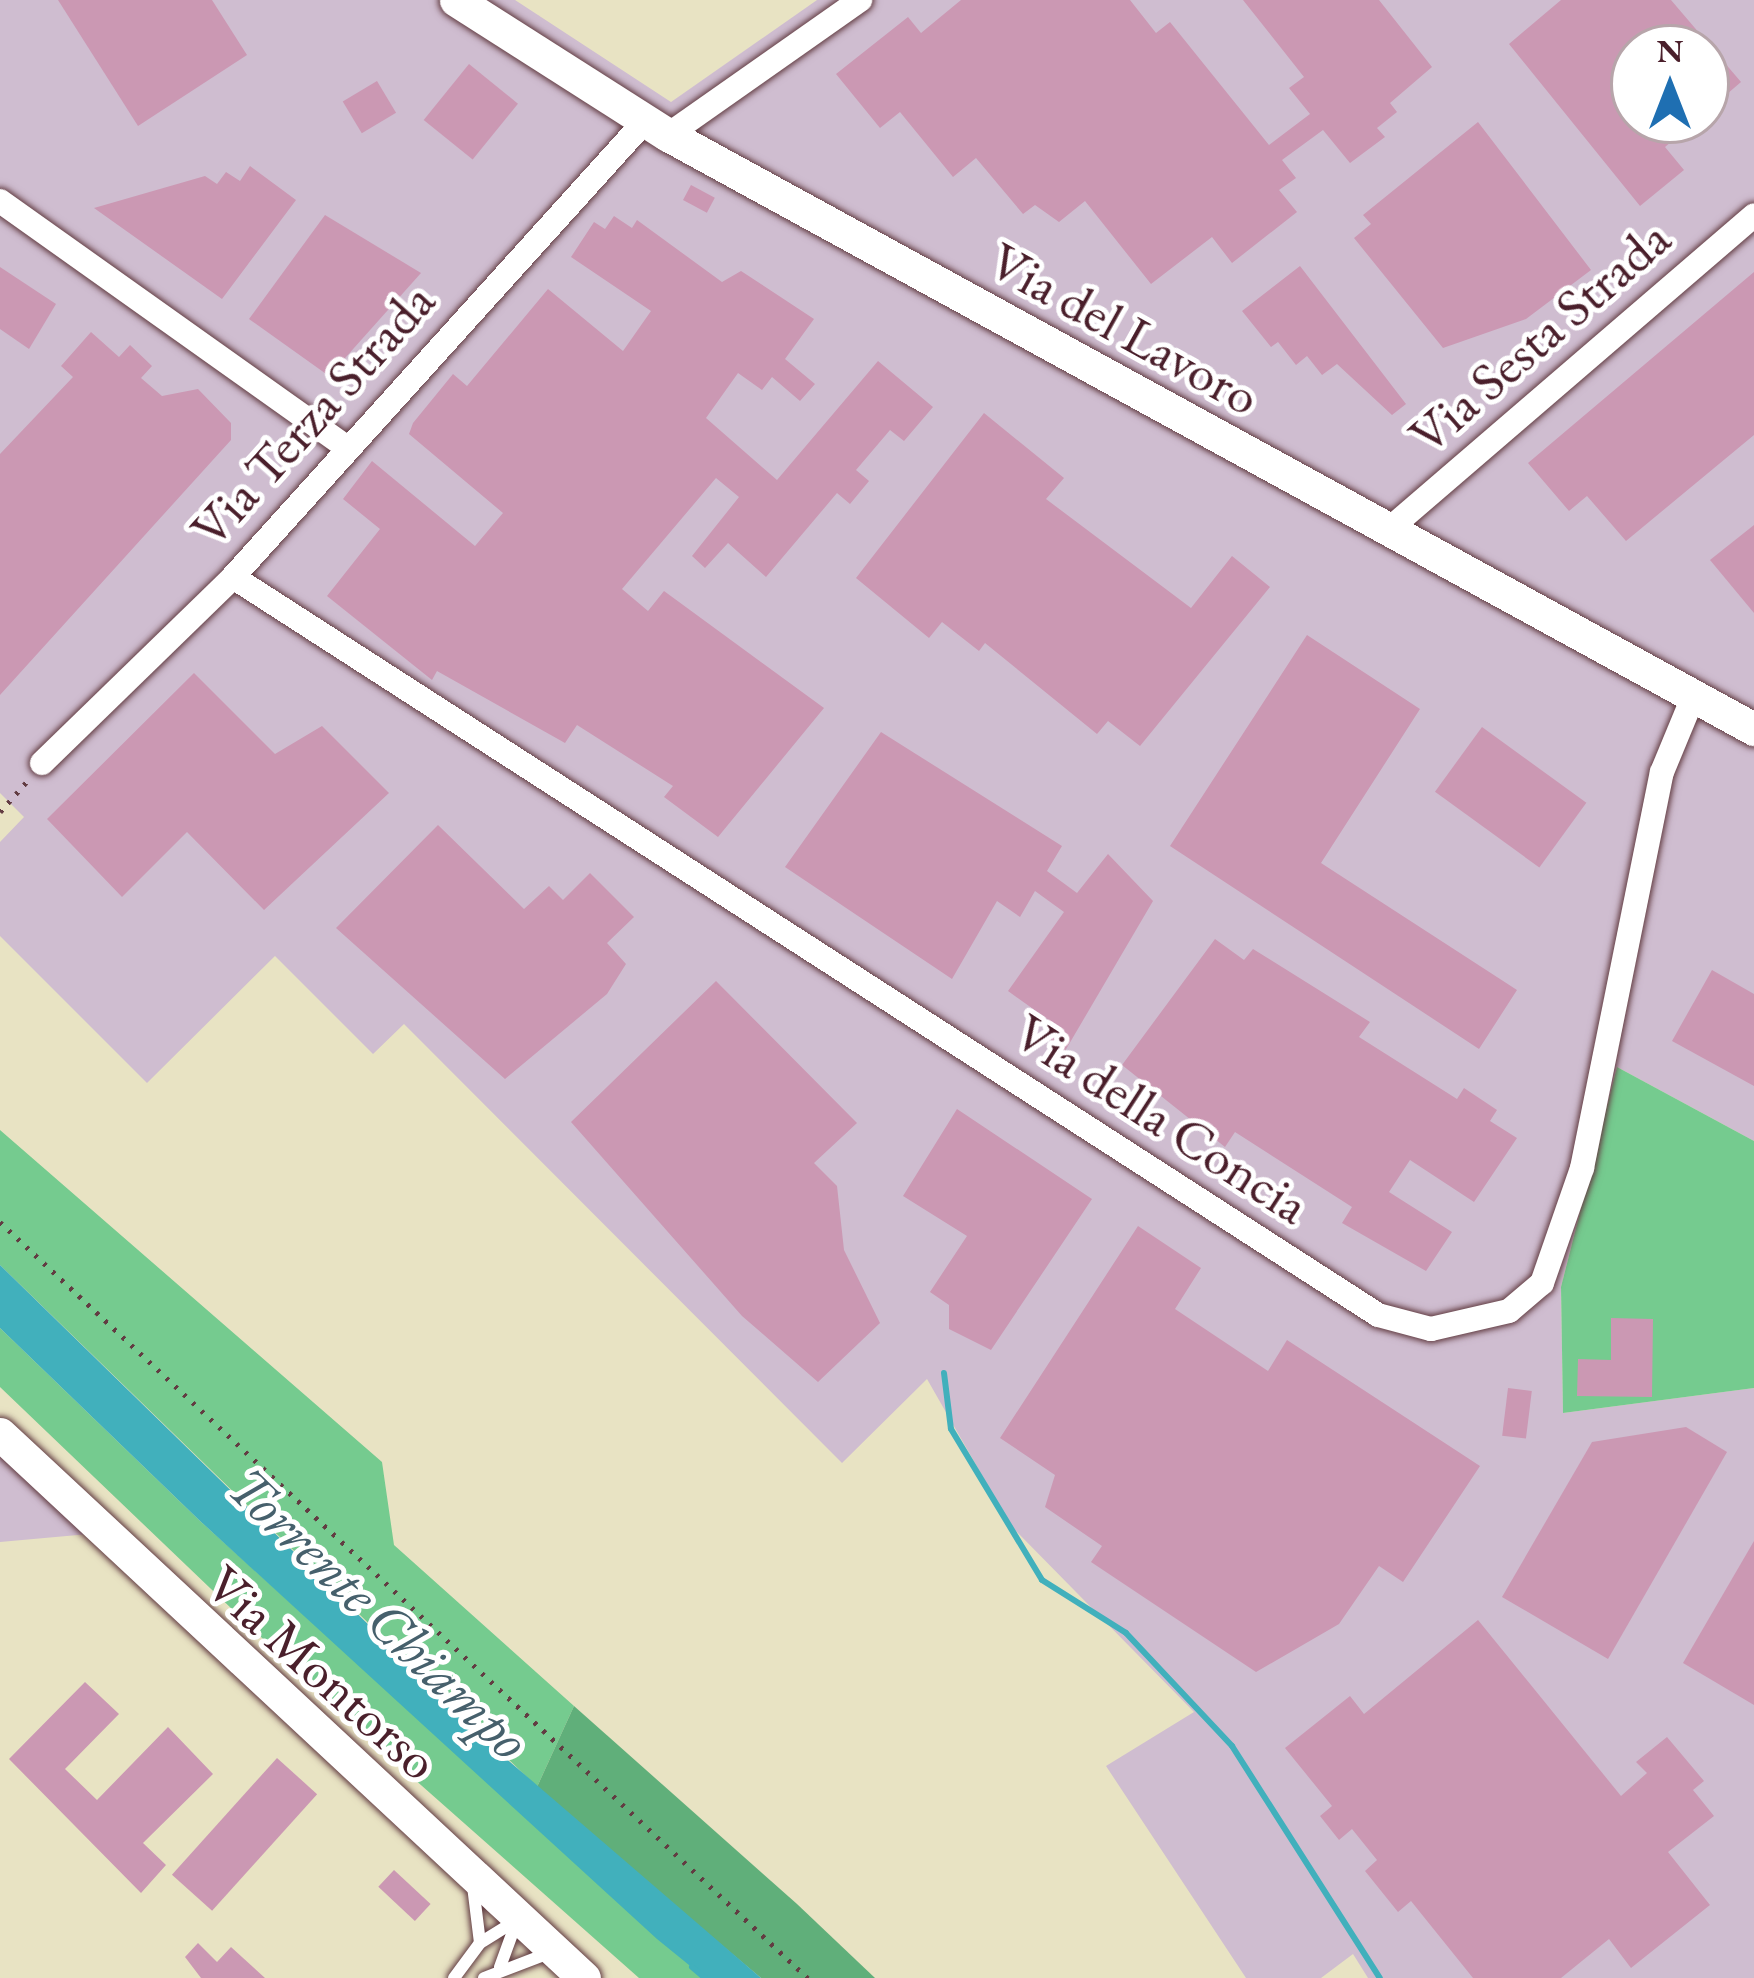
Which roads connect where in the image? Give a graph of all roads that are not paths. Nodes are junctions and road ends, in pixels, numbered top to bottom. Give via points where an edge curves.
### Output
1 (456, 0) edge
2 (860, 0) edge
3 (657, 128) junction
4 (0, 201) edge
5 (1754, 214) edge
6 (342, 445) junction
7 (1387, 531) junction
8 (233, 577) junction
9 (1693, 697) junction
10 (1754, 729) edge
11 (42, 763) road end
12 (0, 1434) edge
13 (473, 1879) junction
14 (518, 1920) junction
15 (480, 1943) junction
16 (554, 1951) junction
17 (500, 1967) junction
18 (454, 1978) edge
19 (484, 1978) edge
20 (584, 1978) edge

1 - 3 street, Via del Lavoro
2 - 3 street, Via Terza Strada
3 - 6 street, Via Terza Strada
3 - 7 street, Via del Lavoro
4 - 6 street
5 - 7 street, Via Sesta Strada
6 - 8 street, Via Terza Strada
7 - 9 street, Via del Lavoro
8 - 9 street, Via della Concia via 1378,1315 1431,1329 1509,1310 1542,1283 1582,1168 1662,772
8 - 11 street, Via Terza Strada
9 - 10 street, Via del Lavoro
12 - 13 street, Via Montorso
13 - 14 street, Via Montorso
13 - 15 lane
14 - 15 lane
14 - 16 street, Via Montorso
14 - 17 lane
15 - 18 lane
16 - 17 lane
16 - 20 street, Via Montorso
17 - 19 lane

